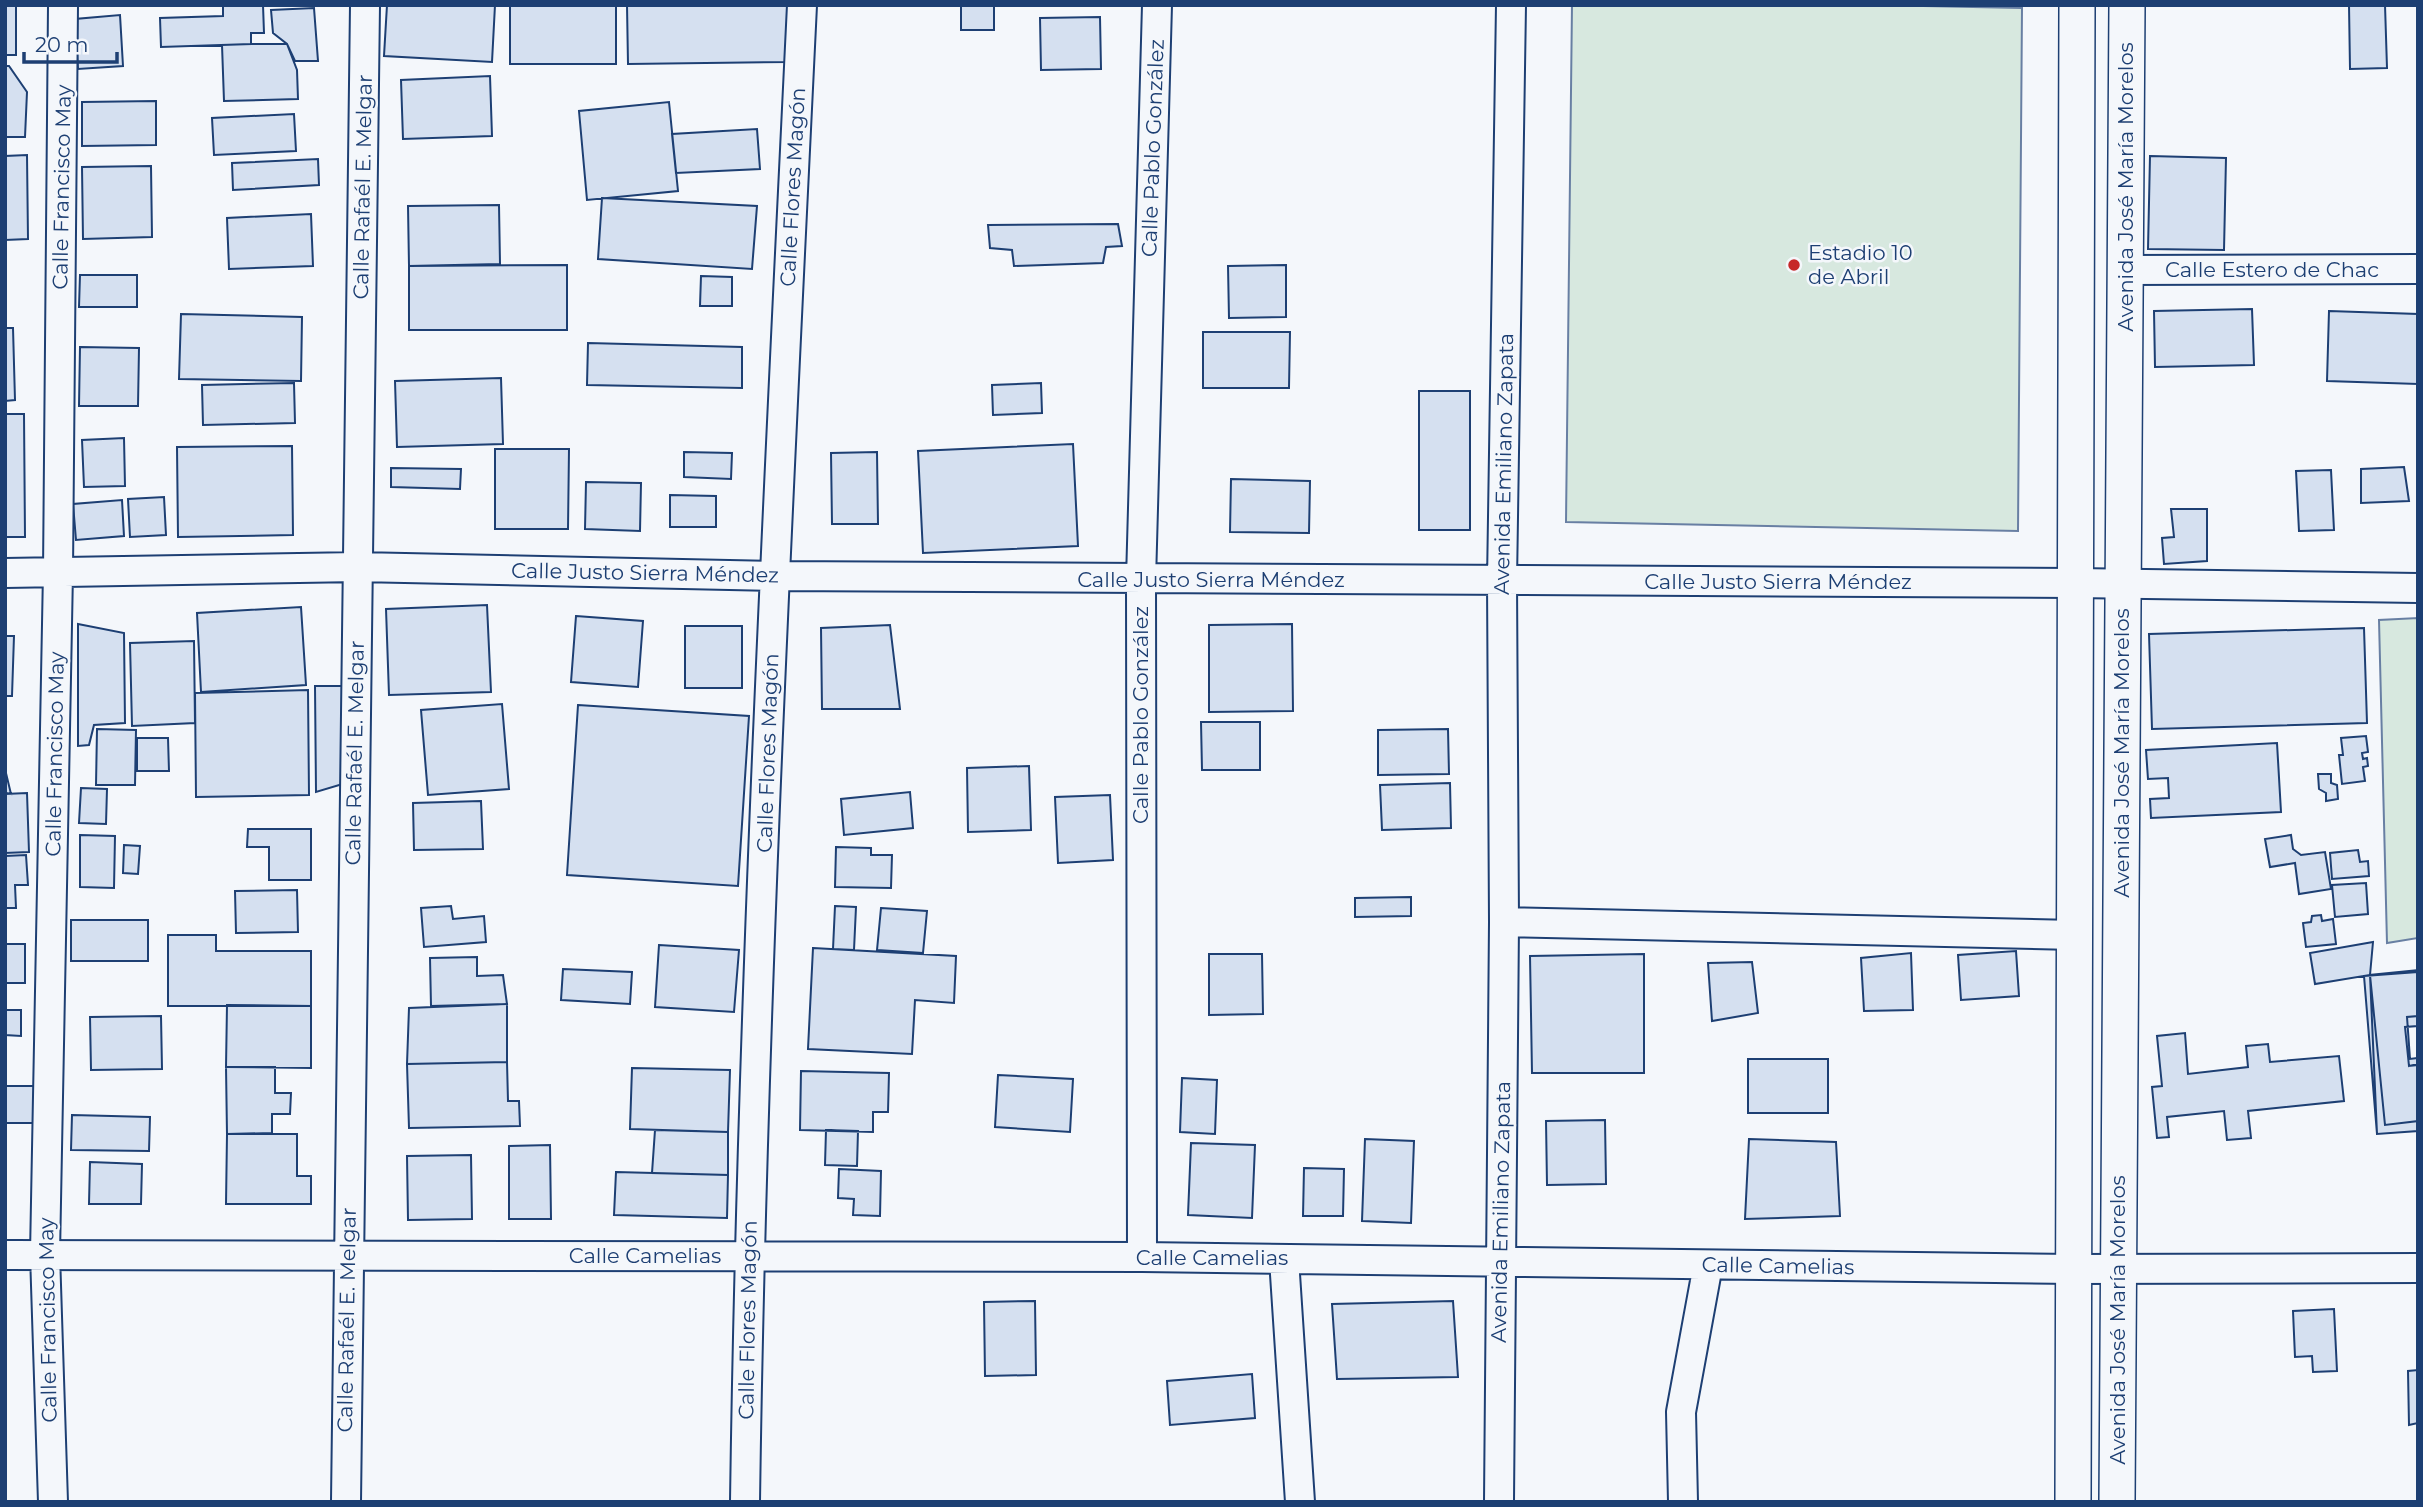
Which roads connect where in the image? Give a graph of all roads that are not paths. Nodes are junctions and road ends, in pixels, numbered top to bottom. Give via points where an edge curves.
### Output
1 (63, 5) edge
2 (365, 5) edge
3 (802, 5) edge
4 (1157, 5) edge
5 (1511, 5) edge
6 (2077, 5) edge
7 (2127, 5) edge
8 (2418, 269) edge
9 (2125, 270) junction
10 (358, 567) junction
11 (58, 572) junction
12 (5, 573) edge
13 (775, 576) junction
14 (1141, 580) junction
15 (1502, 581) junction
16 (2075, 583) junction
17 (2123, 586) junction
18 (2418, 588) edge
19 (1504, 922) junction
20 (2075, 935) junction
21 (45, 1254) junction
22 (5, 1255) edge
23 (347, 1256) junction
24 (748, 1257) junction
25 (1142, 1257) junction
26 (1284, 1259) junction
27 (1500, 1262) junction
28 (1708, 1265) junction
29 (2418, 1268) edge
30 (2073, 1269) junction
31 (2119, 1269) junction
32 (53, 1502) edge
33 (346, 1502) edge
34 (745, 1502) edge
35 (1300, 1502) edge
36 (1499, 1502) edge
37 (1683, 1502) edge
38 (2073, 1502) edge
39 (2117, 1502) edge

1 - 11 street, Calle Francisco May
2 - 10 street, Calle Rafaél E. Melgar
3 - 13 street, Calle Flores Magón
4 - 14 street, Calle Pablo González
5 - 15 street, Avenida Emiliano Zapata
6 - 16 street
7 - 9 street, Avenida José María Morelos
8 - 9 street, Calle Estero de Chac
9 - 17 street, Avenida José María Morelos
10 - 11 street, Calle Justo Sierra Méndez
10 - 13 street, Calle Justo Sierra Méndez
10 - 23 street, Calle Rafaél E. Melgar
11 - 12 street, Calle Justo Sierra Méndez
11 - 21 street, Calle Francisco May
13 - 14 street, Calle Justo Sierra Méndez
13 - 24 street, Calle Flores Magón
14 - 15 street, Calle Justo Sierra Méndez
14 - 25 street, Calle Pablo González
15 - 16 street, Calle Justo Sierra Méndez
15 - 19 street, Avenida Emiliano Zapata
16 - 17 street, Calle Justo Sierra Méndez
16 - 20 street
17 - 18 street, Calle Justo Sierra Méndez
17 - 31 street, Avenida José María Morelos
19 - 20 street
19 - 27 street, Avenida Emiliano Zapata
20 - 30 street
21 - 22 street, Calle Camelias
21 - 23 street, Calle Camelias
21 - 32 street, Calle Francisco May
23 - 24 street, Calle Camelias
23 - 33 street, Calle Rafaél E. Melgar
24 - 25 street, Calle Camelias
24 - 34 street, Calle Flores Magón
25 - 26 street, Calle Camelias
26 - 27 street, Calle Camelias
26 - 35 street
27 - 28 street, Calle Camelias
27 - 36 street, Avenida Emiliano Zapata
28 - 30 street, Calle Camelias
28 - 37 street via 1681,1412
29 - 31 street, Calle Camelias
30 - 31 street, Calle Camelias
30 - 38 street
31 - 39 street, Avenida José María Morelos

